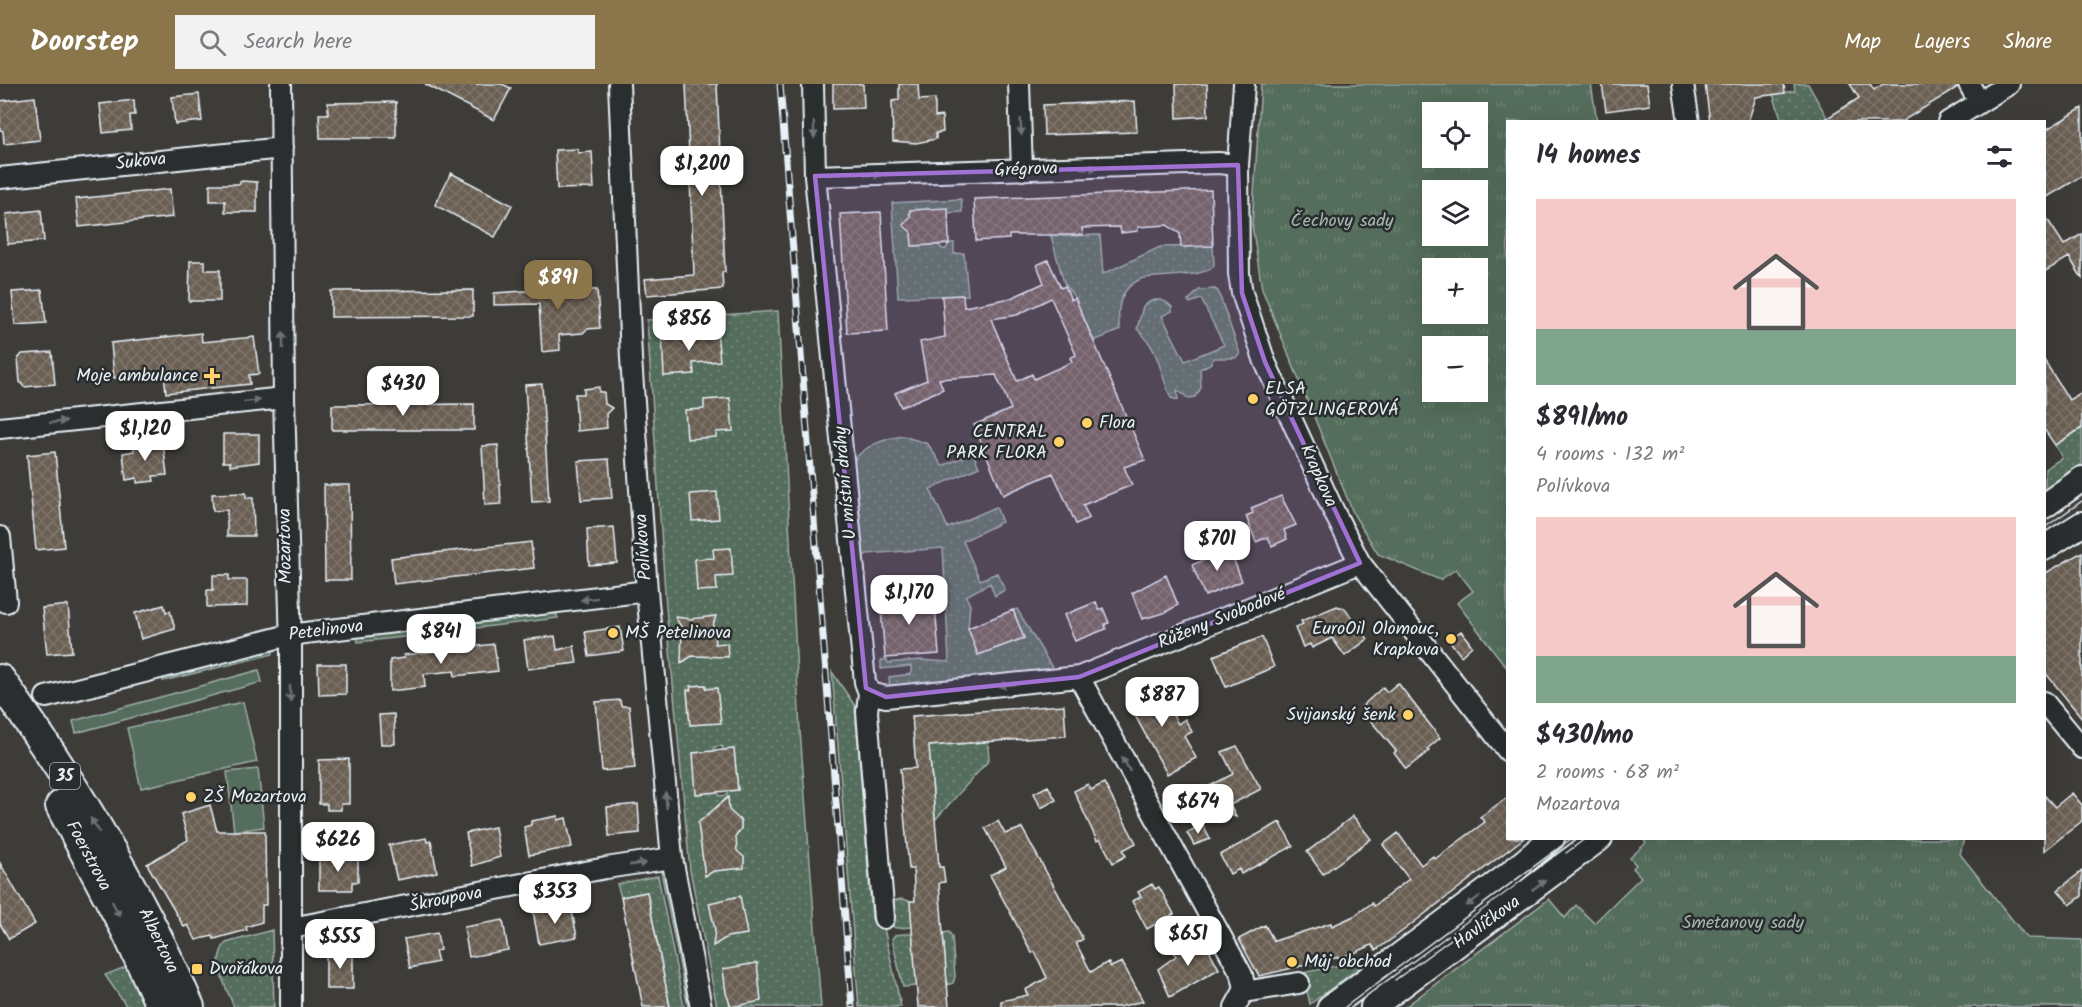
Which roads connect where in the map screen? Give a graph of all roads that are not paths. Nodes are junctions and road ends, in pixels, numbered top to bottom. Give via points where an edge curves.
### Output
1 (281, 84) edge
2 (619, 84) edge
3 (813, 84) edge
4 (1019, 84) edge
5 (1244, 84) edge
6 (1683, 84) edge
7 (2009, 84) edge
8 (1974, 95) edge
9 (1689, 120) edge
10 (1950, 120) edge
11 (282, 148) junction
12 (1238, 165) junction
13 (1022, 170) junction
14 (814, 176) junction
15 (0, 178) edge
16 (284, 398) junction
17 (0, 428) edge
18 (2082, 479) edge
19 (2046, 505) edge
20 (2082, 524) edge
21 (0, 537) edge
22 (2046, 547) edge
23 (1360, 563) junction
24 (647, 591) junction
25 (6, 602) dead end
26 (290, 635) junction
27 (1072, 678) junction
28 (0, 680) edge
29 (869, 693) junction
30 (46, 697) dead end
31 (2046, 704) edge
32 (0, 714) edge
33 (1506, 748) edge
34 (2082, 748) edge
35 (1550, 840) edge
36 (1586, 843) edge
37 (672, 858) junction
38 (126, 875) joint
39 (884, 918) dead end
40 (291, 928) junction
41 (1299, 983) dead end
42 (1240, 999) edge
43 (158, 1001) edge
44 (189, 1007) edge
45 (291, 1007) edge
46 (701, 1007) edge
47 (1330, 1007) edge
48 (1373, 1007) edge

1 - 11 street, Mozartova
2 - 24 street, Polívkova via 631,358
3 -> 14 street, U místní dráhy
4 -> 13 street
5 - 12 street, Krapkova
6 - 9 street
7 - 8 street
8 - 10 street
11 - 15 street, Sukova
16 -> 11 street, Mozartova
13 -> 12 street, Grégrova
12 - 23 street, Krapkova via 1242,292 1265,362
14 -> 13 street, Grégrova
14 - 29 street, U místní dráhy
17 -> 16 street
16 - 26 street, Mozartova
18 - 19 street
20 - 22 street
21 - 25 street
23 - 27 street, Růženy Svobodové
23 - 33 street, Krapkova
24 -> 26 street, Petelinova
37 -> 24 street, Polívkova
26 - 30 street, Petelinova
26 -> 40 street, Mozartova
27 -> 29 street, Růženy Svobodové via 886,697
42 -> 27 street via 1242,975
38 -> 28 main road, Foerstrova / 35
29 - 39 street, U místní dráhy via 867,712
31 - 34 street
32 -> 43 main road, Foerstrova / 35 via 85,849
35 -> 47 street, Havlíčkova
48 -> 36 street, Havlíčkova
40 -> 37 street, Škroupova
37 - 46 street, Polívkova
38 - 44 main road, Albertova / 35
40 - 45 street, Mozartova
41 - 42 street

